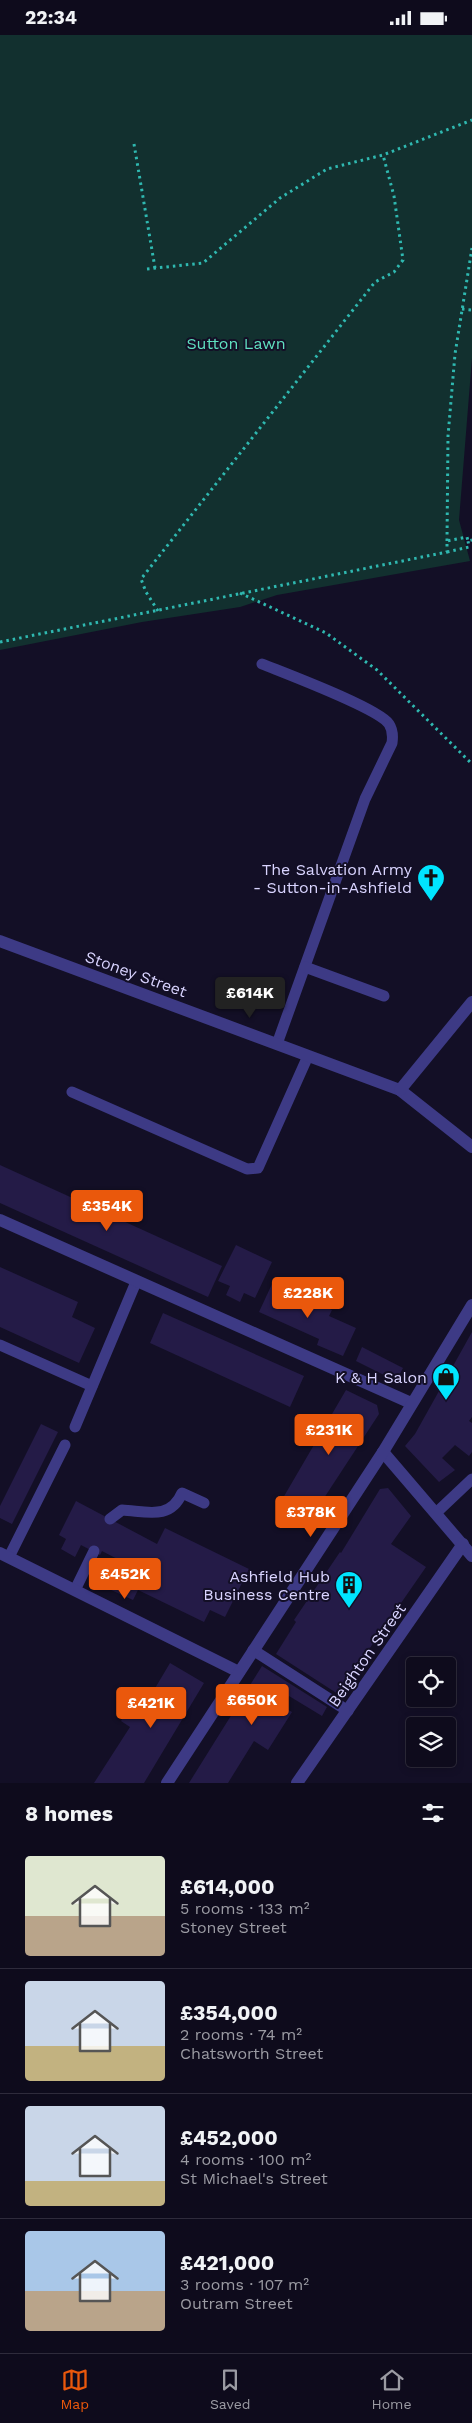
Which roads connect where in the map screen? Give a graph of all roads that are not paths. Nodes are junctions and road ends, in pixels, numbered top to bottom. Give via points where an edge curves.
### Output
1 (262, 664) dead end
2 (0, 941) edge
3 (305, 967) junction
4 (384, 996) dead end
5 (472, 1001) edge
6 (277, 1044) junction
7 (308, 1056) junction
8 (400, 1090) junction
9 (72, 1092) dead end
10 (472, 1147) edge
11 (0, 1220) edge
12 (136, 1281) junction
13 (472, 1305) edge
14 (0, 1345) edge
15 (92, 1386) junction
16 (411, 1403) junction
17 (75, 1427) dead end
18 (65, 1445) dead end
19 (383, 1452) junction
20 (472, 1479) edge
21 (204, 1503) dead end
22 (436, 1513) junction
23 (110, 1519) dead end
24 (462, 1545) junction
25 (94, 1551) dead end
26 (4, 1555) edge
27 (472, 1556) edge
28 (75, 1590) junction
29 (253, 1650) junction
30 (239, 1672) junction
31 (348, 1711) junction
32 (167, 1783) edge
33 (297, 1783) edge

1 - 3 lane via 373,713 388,723 393,733 392,743 365,799
2 - 6 street, Stoney Street
3 - 4 lane
3 - 6 lane
5 - 8 street
6 - 7 street, Stoney Street
7 - 8 street, Stoney Street
7 - 9 lane via 258,1168 247,1169
8 - 10 street, Stoney Street
11 - 12 street
12 - 15 lane
12 - 16 street
13 - 16 street
14 - 15 lane
15 - 17 lane
16 - 19 street
18 - 26 lane
19 - 22 street
19 - 29 street
20 - 22 lane
21 - 23 lane via 182,1493 178,1502 165,1510 148,1514 122,1510
22 - 24 street
24 - 27 street
24 - 31 street, Beighton Street
25 - 28 lane
26 - 28 street
28 - 30 street
29 - 30 street
29 - 31 lane
30 - 32 street
31 - 33 street, Beighton Street

